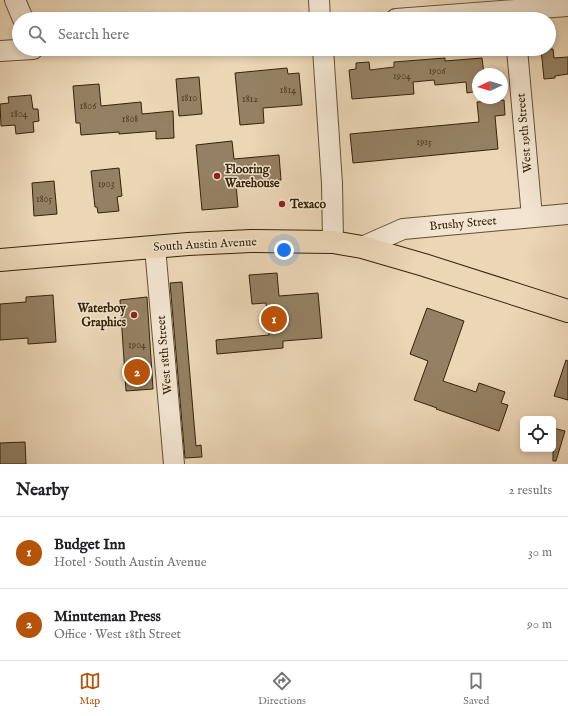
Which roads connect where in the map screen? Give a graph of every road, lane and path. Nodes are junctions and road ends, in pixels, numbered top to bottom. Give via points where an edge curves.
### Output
1 (15, 0) edge
2 (319, 0) edge
3 (568, 6) edge
4 (513, 10) edge
5 (20, 12) edge
6 (320, 12) edge
7 (487, 12) edge
8 (12, 50) edge
9 (0, 51) edge
10 (323, 56) edge
11 (518, 56) edge
12 (568, 214) edge
13 (532, 216) junction
14 (333, 242) junction
15 (154, 247) junction
16 (362, 247) junction
17 (0, 260) edge
18 (568, 311) edge
19 (174, 464) edge

1 - 5 street
2 - 6 street
3 - 4 street
4 - 7 street
8 - 9 street
10 - 14 street
11 - 13 street, West 19th Street
12 - 13 street, Brushy Street
13 - 16 street, Brushy Street via 404,229
14 - 15 main road, South Austin Avenue via 240,242
14 - 16 main road, South Austin Avenue
15 - 17 main road, South Austin Avenue
15 - 19 street, West 18th Street
16 - 18 main road, South Austin Avenue

